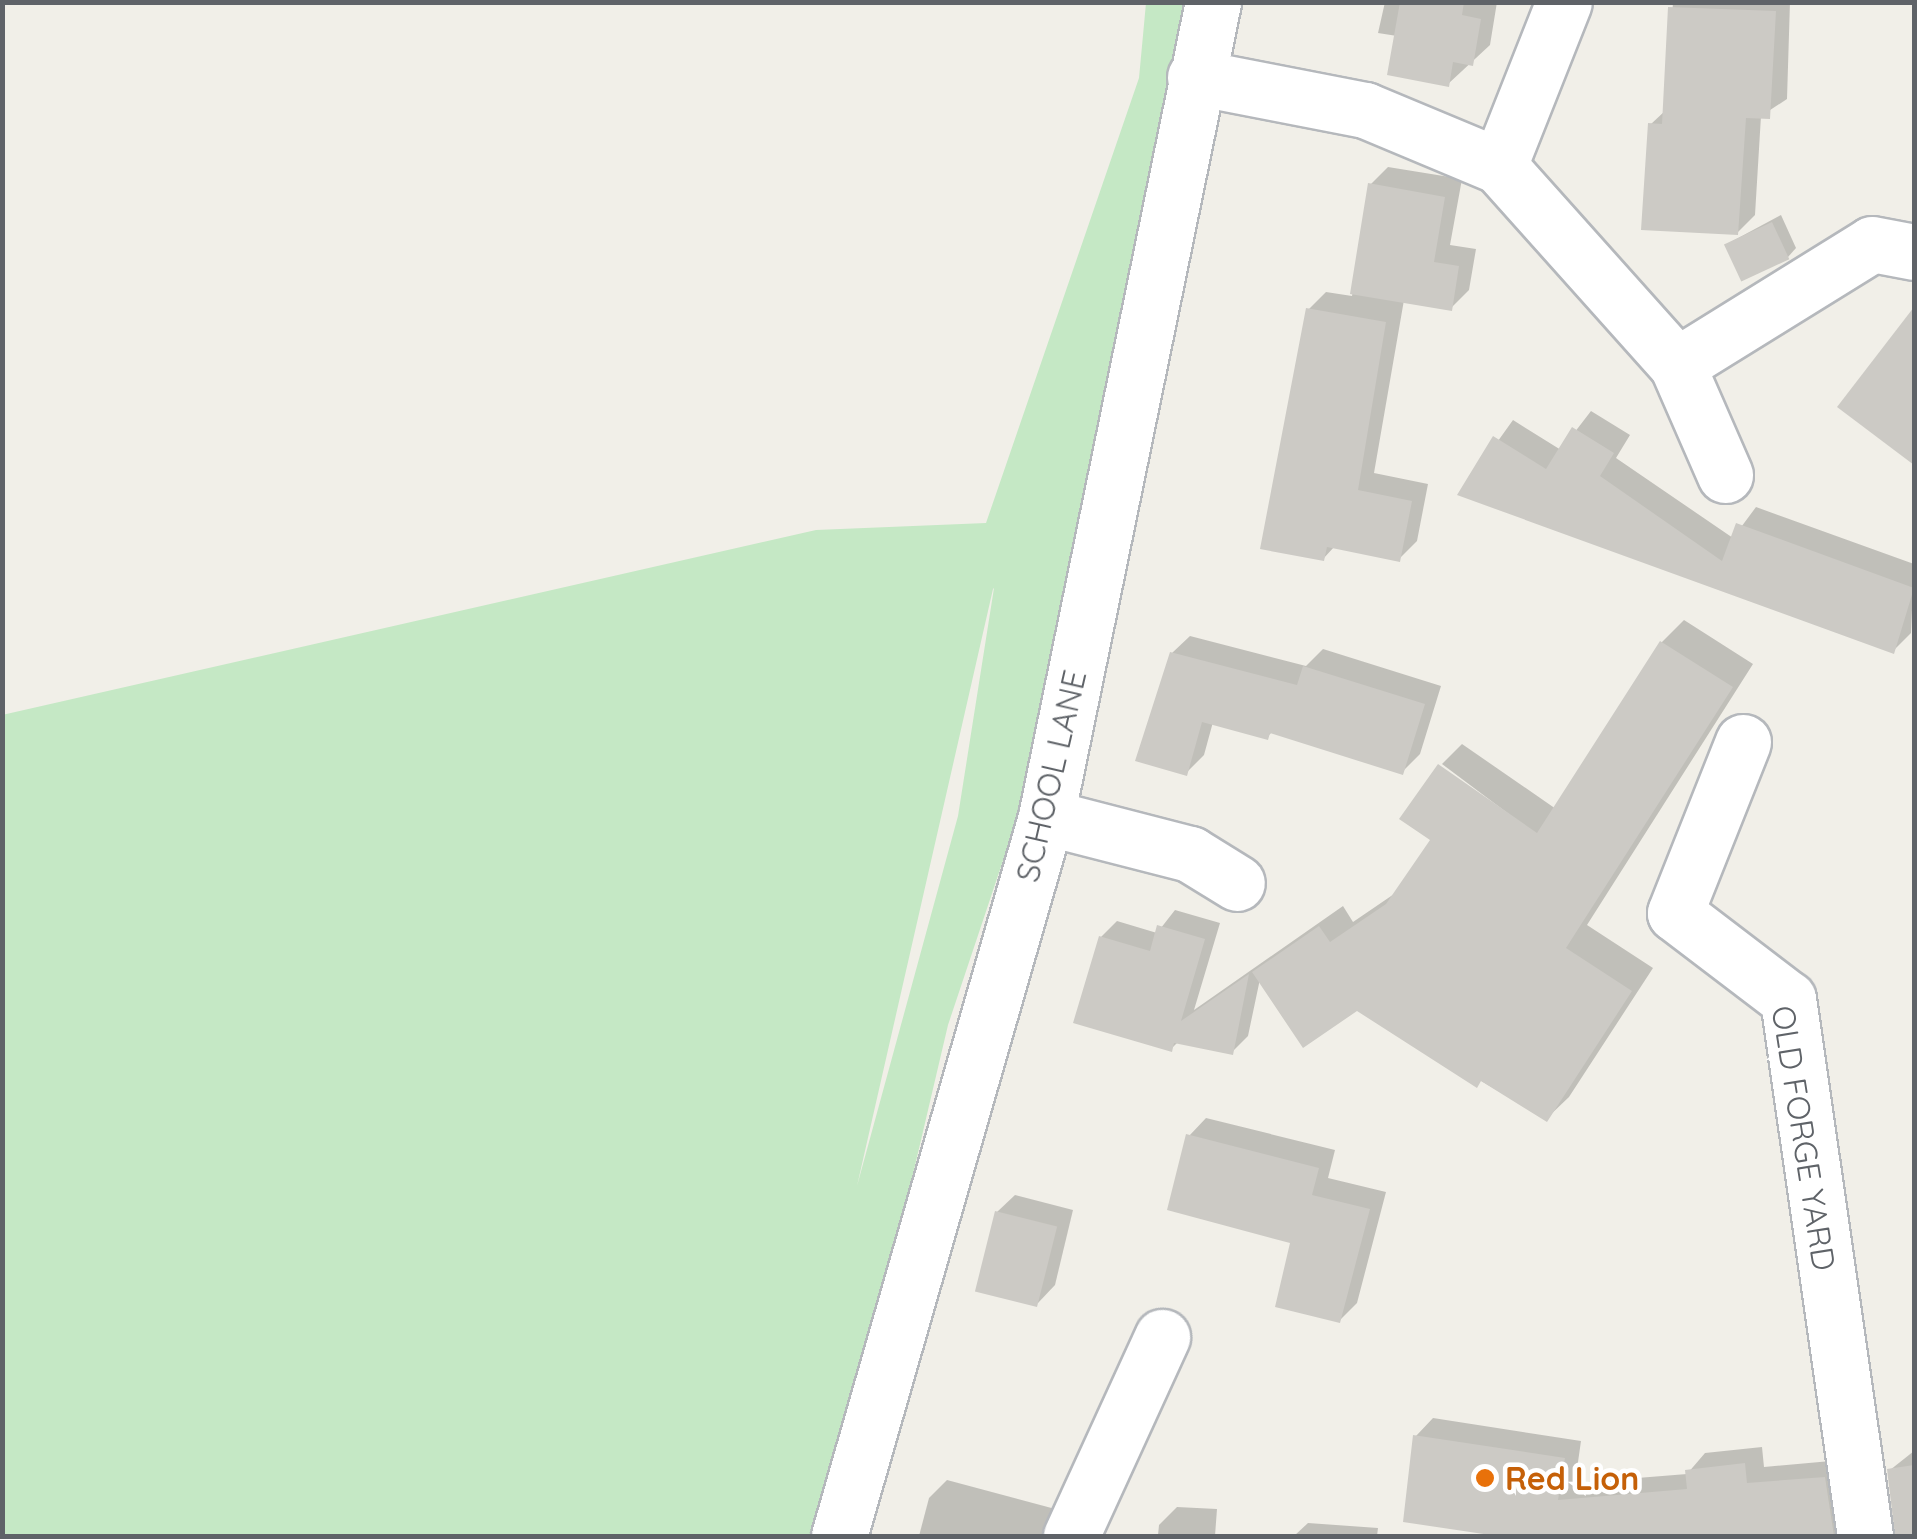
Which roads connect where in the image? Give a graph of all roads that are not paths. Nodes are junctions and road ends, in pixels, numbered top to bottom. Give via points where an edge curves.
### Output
1 (1213, 2) edge
2 (1564, 2) edge
3 (1195, 77) junction
4 (1499, 166) junction
5 (1914, 252) edge
6 (1677, 365) junction
7 (1725, 476) dead end
8 (1742, 742) dead end
9 (1046, 817) junction
10 (1237, 883) dead end
11 (1162, 1337) dead end
12 (840, 1536) edge
13 (1071, 1536) edge
14 (1866, 1536) edge

1 - 3 street, SCHOOL LANE
2 - 4 street
3 - 4 street via 1365,110
3 - 9 street, SCHOOL LANE
4 - 6 street
5 - 6 street via 1872,244
6 - 7 street
8 - 14 street, OLD FORGE YARD via 1674,913 1788,998
9 - 10 street via 1190,854
9 - 12 street, SCHOOL LANE
11 - 13 street

